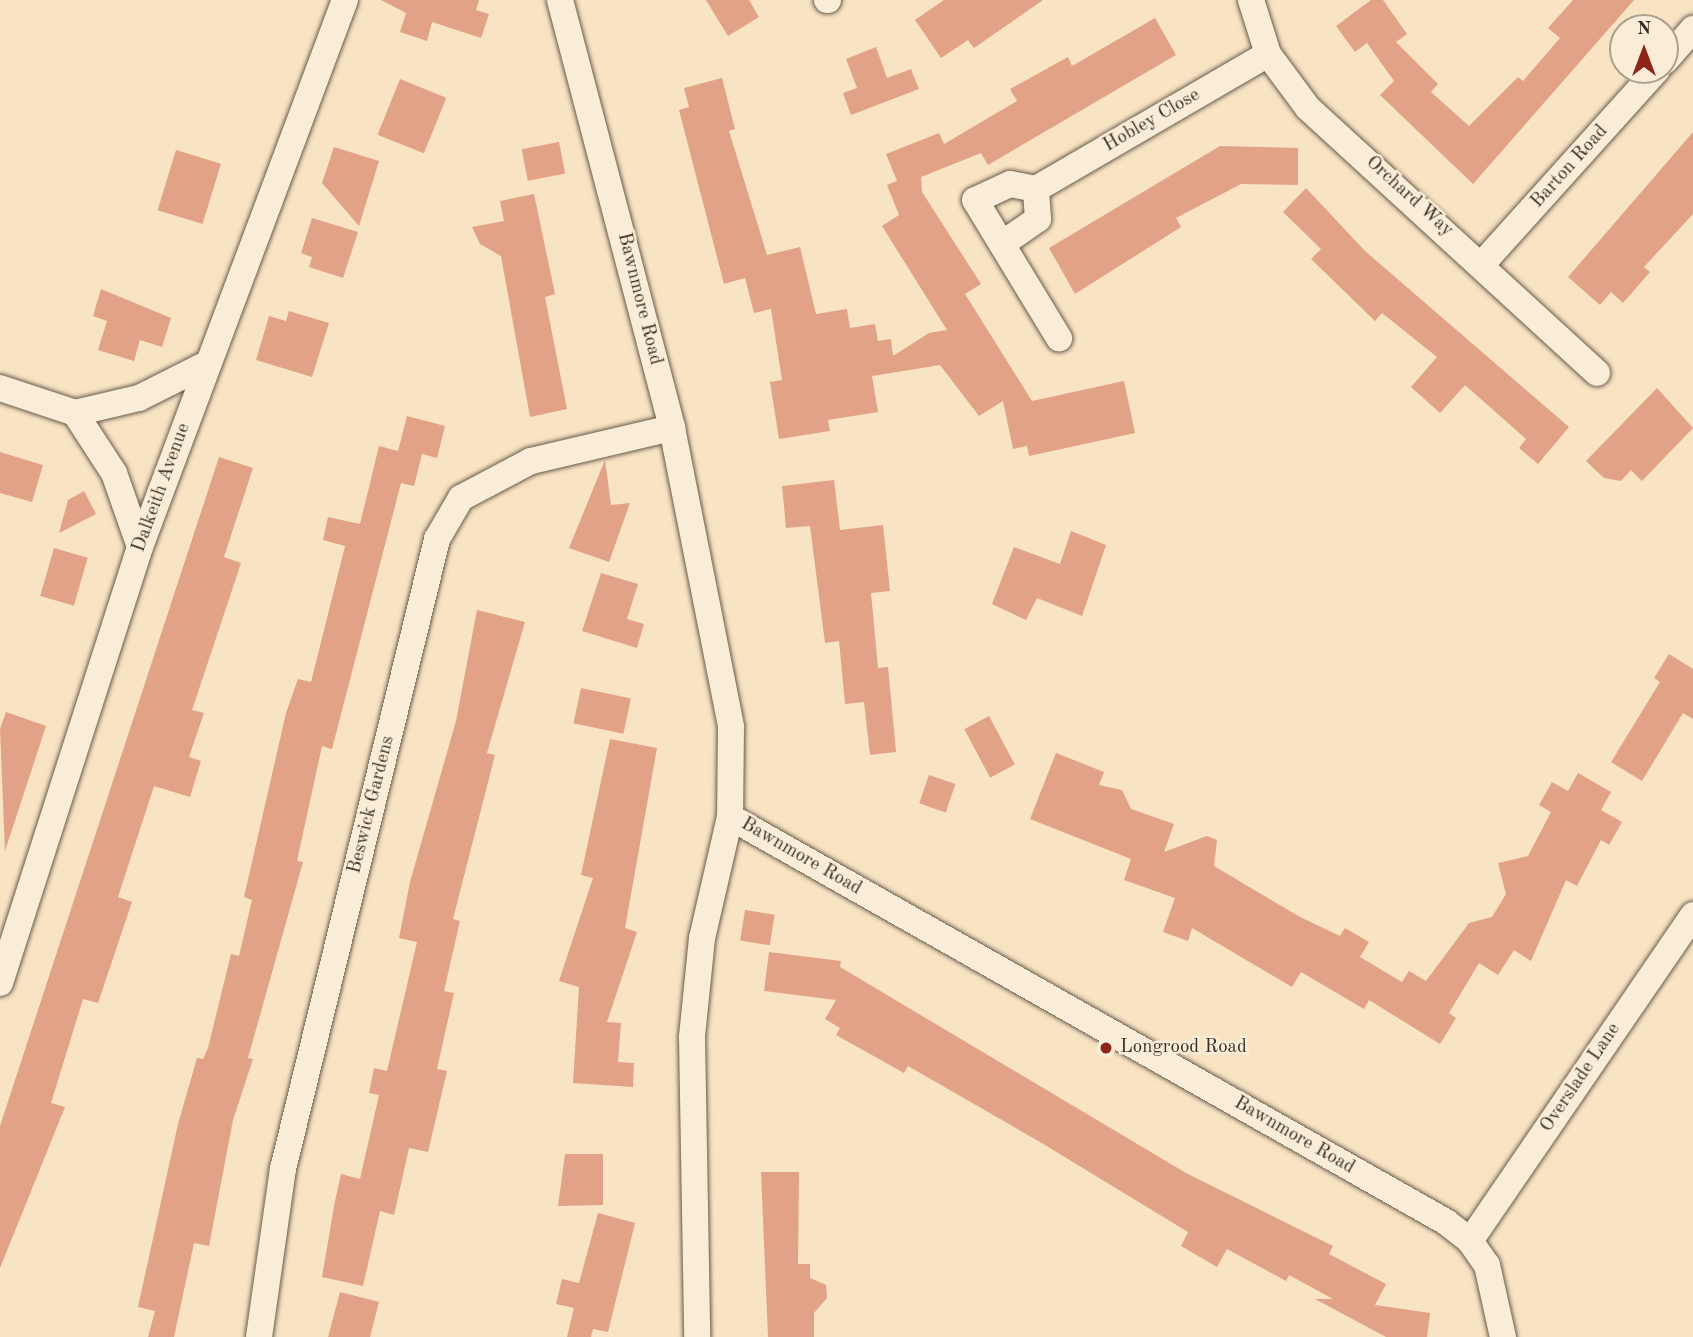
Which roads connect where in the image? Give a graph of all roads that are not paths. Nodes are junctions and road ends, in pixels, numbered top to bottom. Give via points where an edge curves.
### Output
1 (345, 0) edge
2 (560, 0) edge
3 (1251, 0) edge
4 (1693, 30) edge
5 (1679, 46) edge
6 (1268, 54) junction
7 (1644, 84) edge
8 (1036, 189) junction
9 (1002, 244) junction
10 (1483, 264) junction
11 (1059, 338) dead end
12 (207, 364) junction
13 (1597, 373) dead end
14 (0, 388) edge
15 (75, 413) junction
16 (671, 428) junction
17 (140, 547) junction
18 (730, 817) junction
19 (1693, 915) edge
20 (0, 983) edge
21 (1470, 1241) junction
22 (259, 1337) edge
23 (697, 1337) edge
24 (1503, 1337) edge

1 - 12 street, Dalkeith Avenue
2 - 16 street, Bawnmore Road
3 - 6 street, Orchard Way
4 - 5 street
6 - 8 street, Hobley Close
6 - 10 street, Orchard Way via 1308,108
7 - 10 street, Barton Road
8 - 9 street via 1038,219
8 - 9 street via 1010,184 975,200
9 - 11 street
10 - 13 street, Orchard Way
12 - 15 street via 139,398
12 - 17 street, Dalkeith Avenue
14 - 15 street
15 - 17 street via 114,473
16 - 18 street, Bawnmore Road via 726,678
16 - 22 street, Beswick Gardens via 531,461 461,498 437,539 283,1170
17 - 20 street, Dalkeith Avenue
18 - 21 street, Bawnmore Road
18 - 23 street via 702,938 692,1037
19 - 21 street, Overslade Lane
21 - 24 street via 1499,1300

